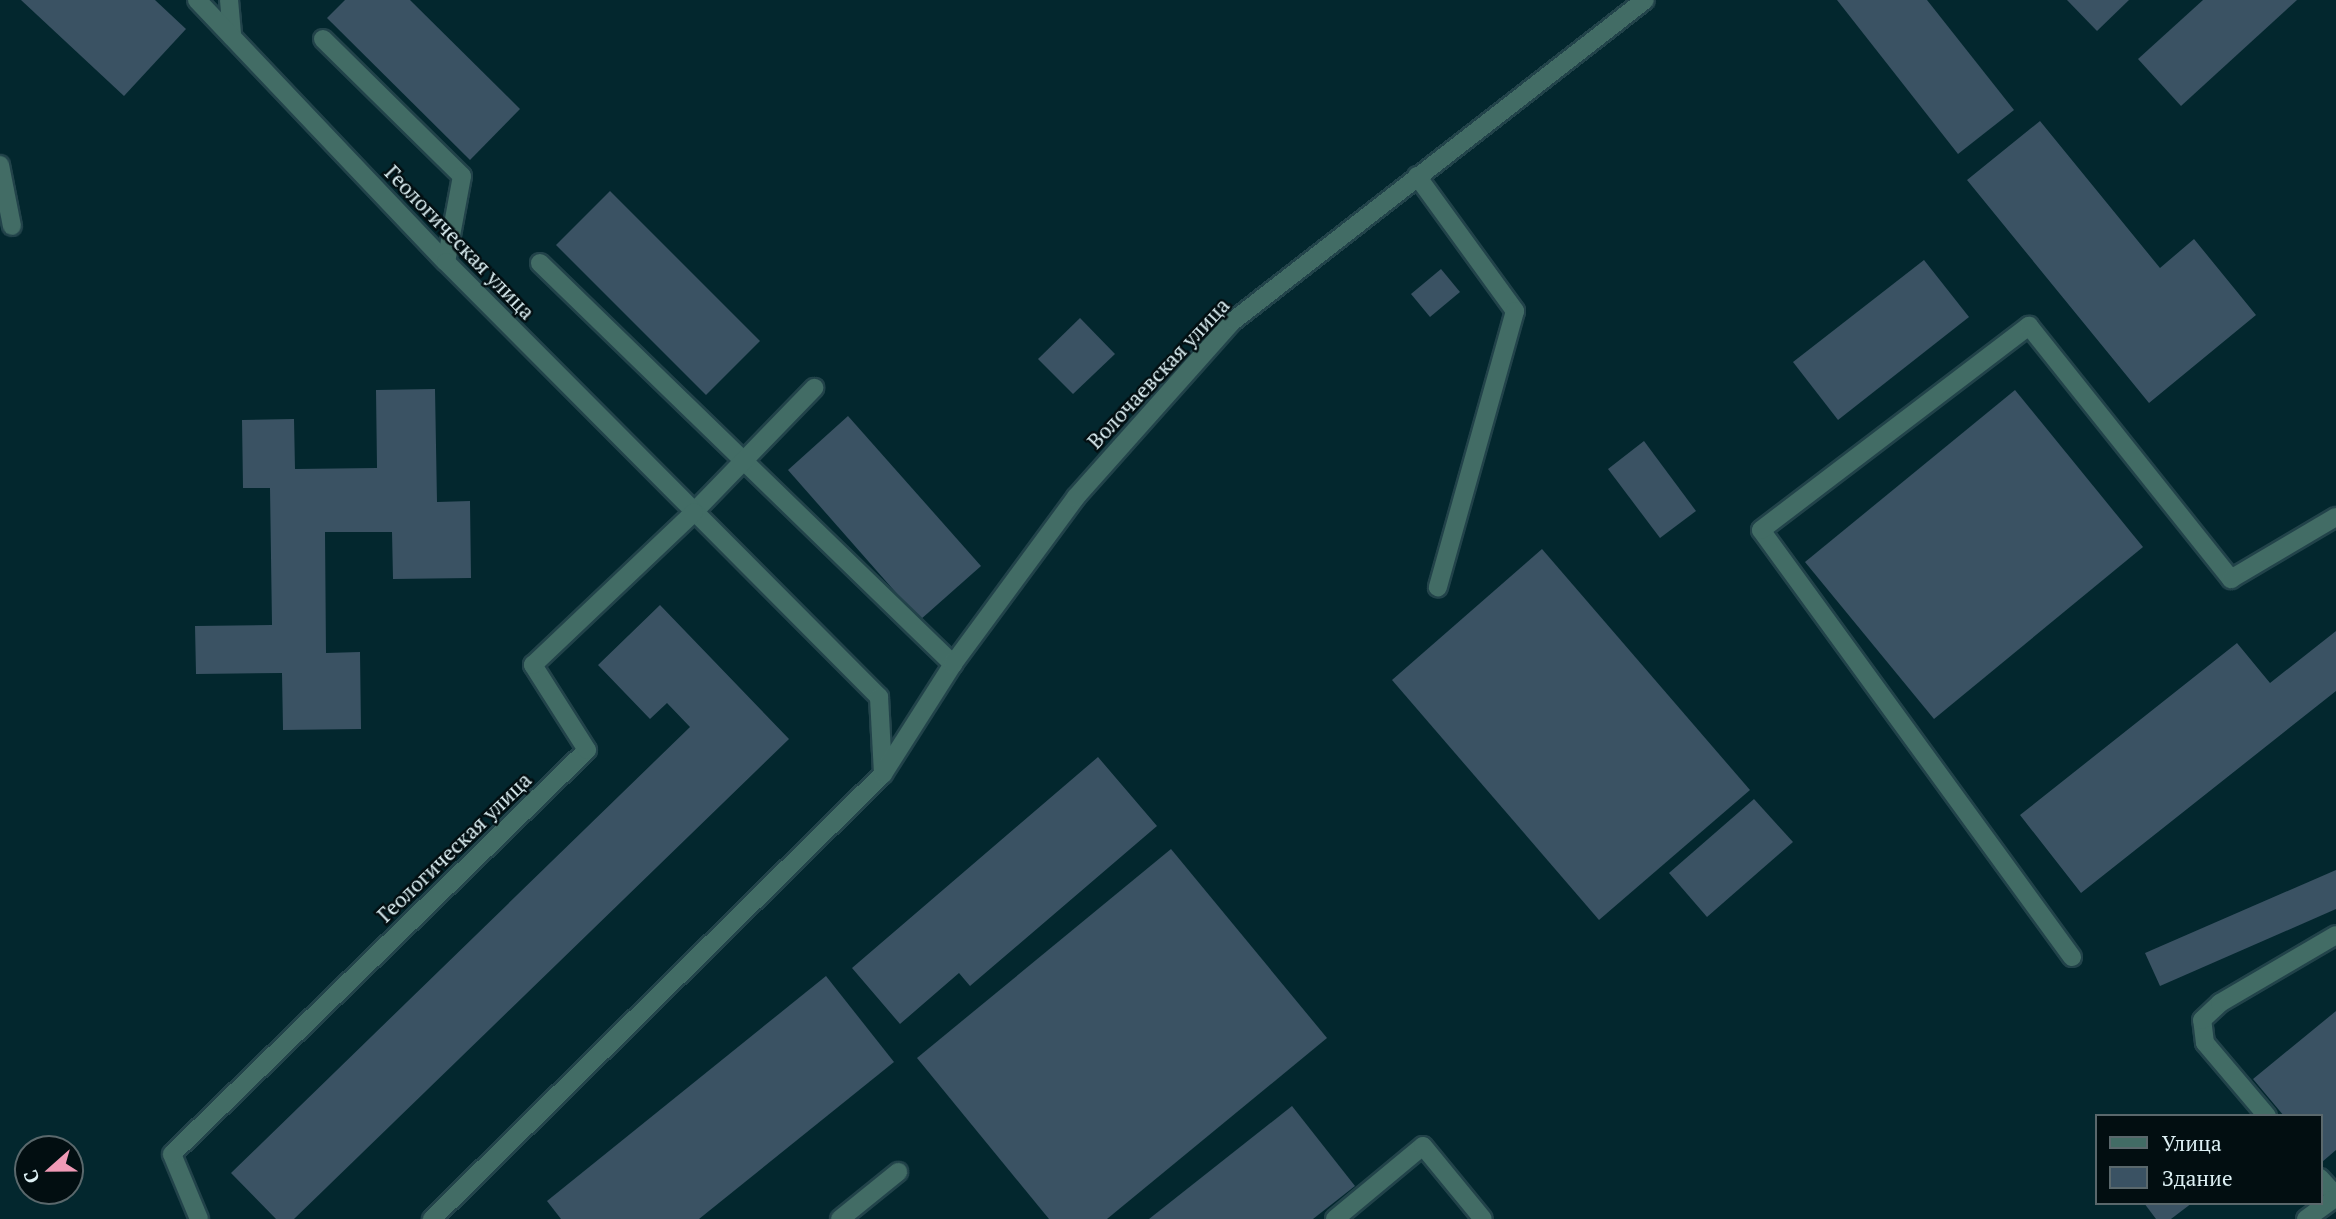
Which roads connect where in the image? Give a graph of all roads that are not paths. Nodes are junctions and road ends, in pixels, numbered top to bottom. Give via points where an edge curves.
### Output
1 (197, 0) edge
2 (229, 0) edge
3 (1645, 0) edge
4 (232, 37) junction
5 (323, 40) dead end
6 (0, 165) edge
7 (1417, 176) junction
8 (12, 226) dead end
9 (446, 262) junction
10 (540, 263) dead end
11 (814, 388) dead end
12 (746, 459) junction
13 (694, 512) junction
14 (2336, 517) edge
15 (1438, 587) dead end
16 (953, 664) junction
17 (883, 774) junction
18 (2336, 934) edge
19 (2072, 957) dead end
20 (2265, 1114) edge
21 (898, 1172) dead end
22 (2322, 1180) edge
23 (2336, 1197) edge
24 (199, 1219) edge
25 (432, 1219) edge
26 (840, 1219) edge
27 (1335, 1219) edge
28 (1483, 1219) edge
29 (2306, 1219) edge

1 - 4 street, Геологическая улица
2 - 4 street
3 - 7 street, Волочаевская улица
4 - 9 street, Геологическая улица
5 - 9 street via 462,176
6 - 8 street
7 - 15 street via 1515,311
7 - 16 street, Волочаевская улица via 1233,321 1076,497
9 - 13 street, Геологическая улица
10 - 12 street
11 - 12 street
12 - 13 street
12 - 16 street
13 - 17 street, Геологическая улица via 879,697
13 - 24 street, Геологическая улица via 533,664 587,750 172,1154
14 - 19 street via 2231,579 2029,326 1762,530
16 - 17 street, Волочаевская улица
17 - 25 street
18 - 20 street via 2220,1003 2202,1020 2205,1043
21 - 26 street
22 - 23 street
23 - 29 street
27 - 28 street via 1423,1146

